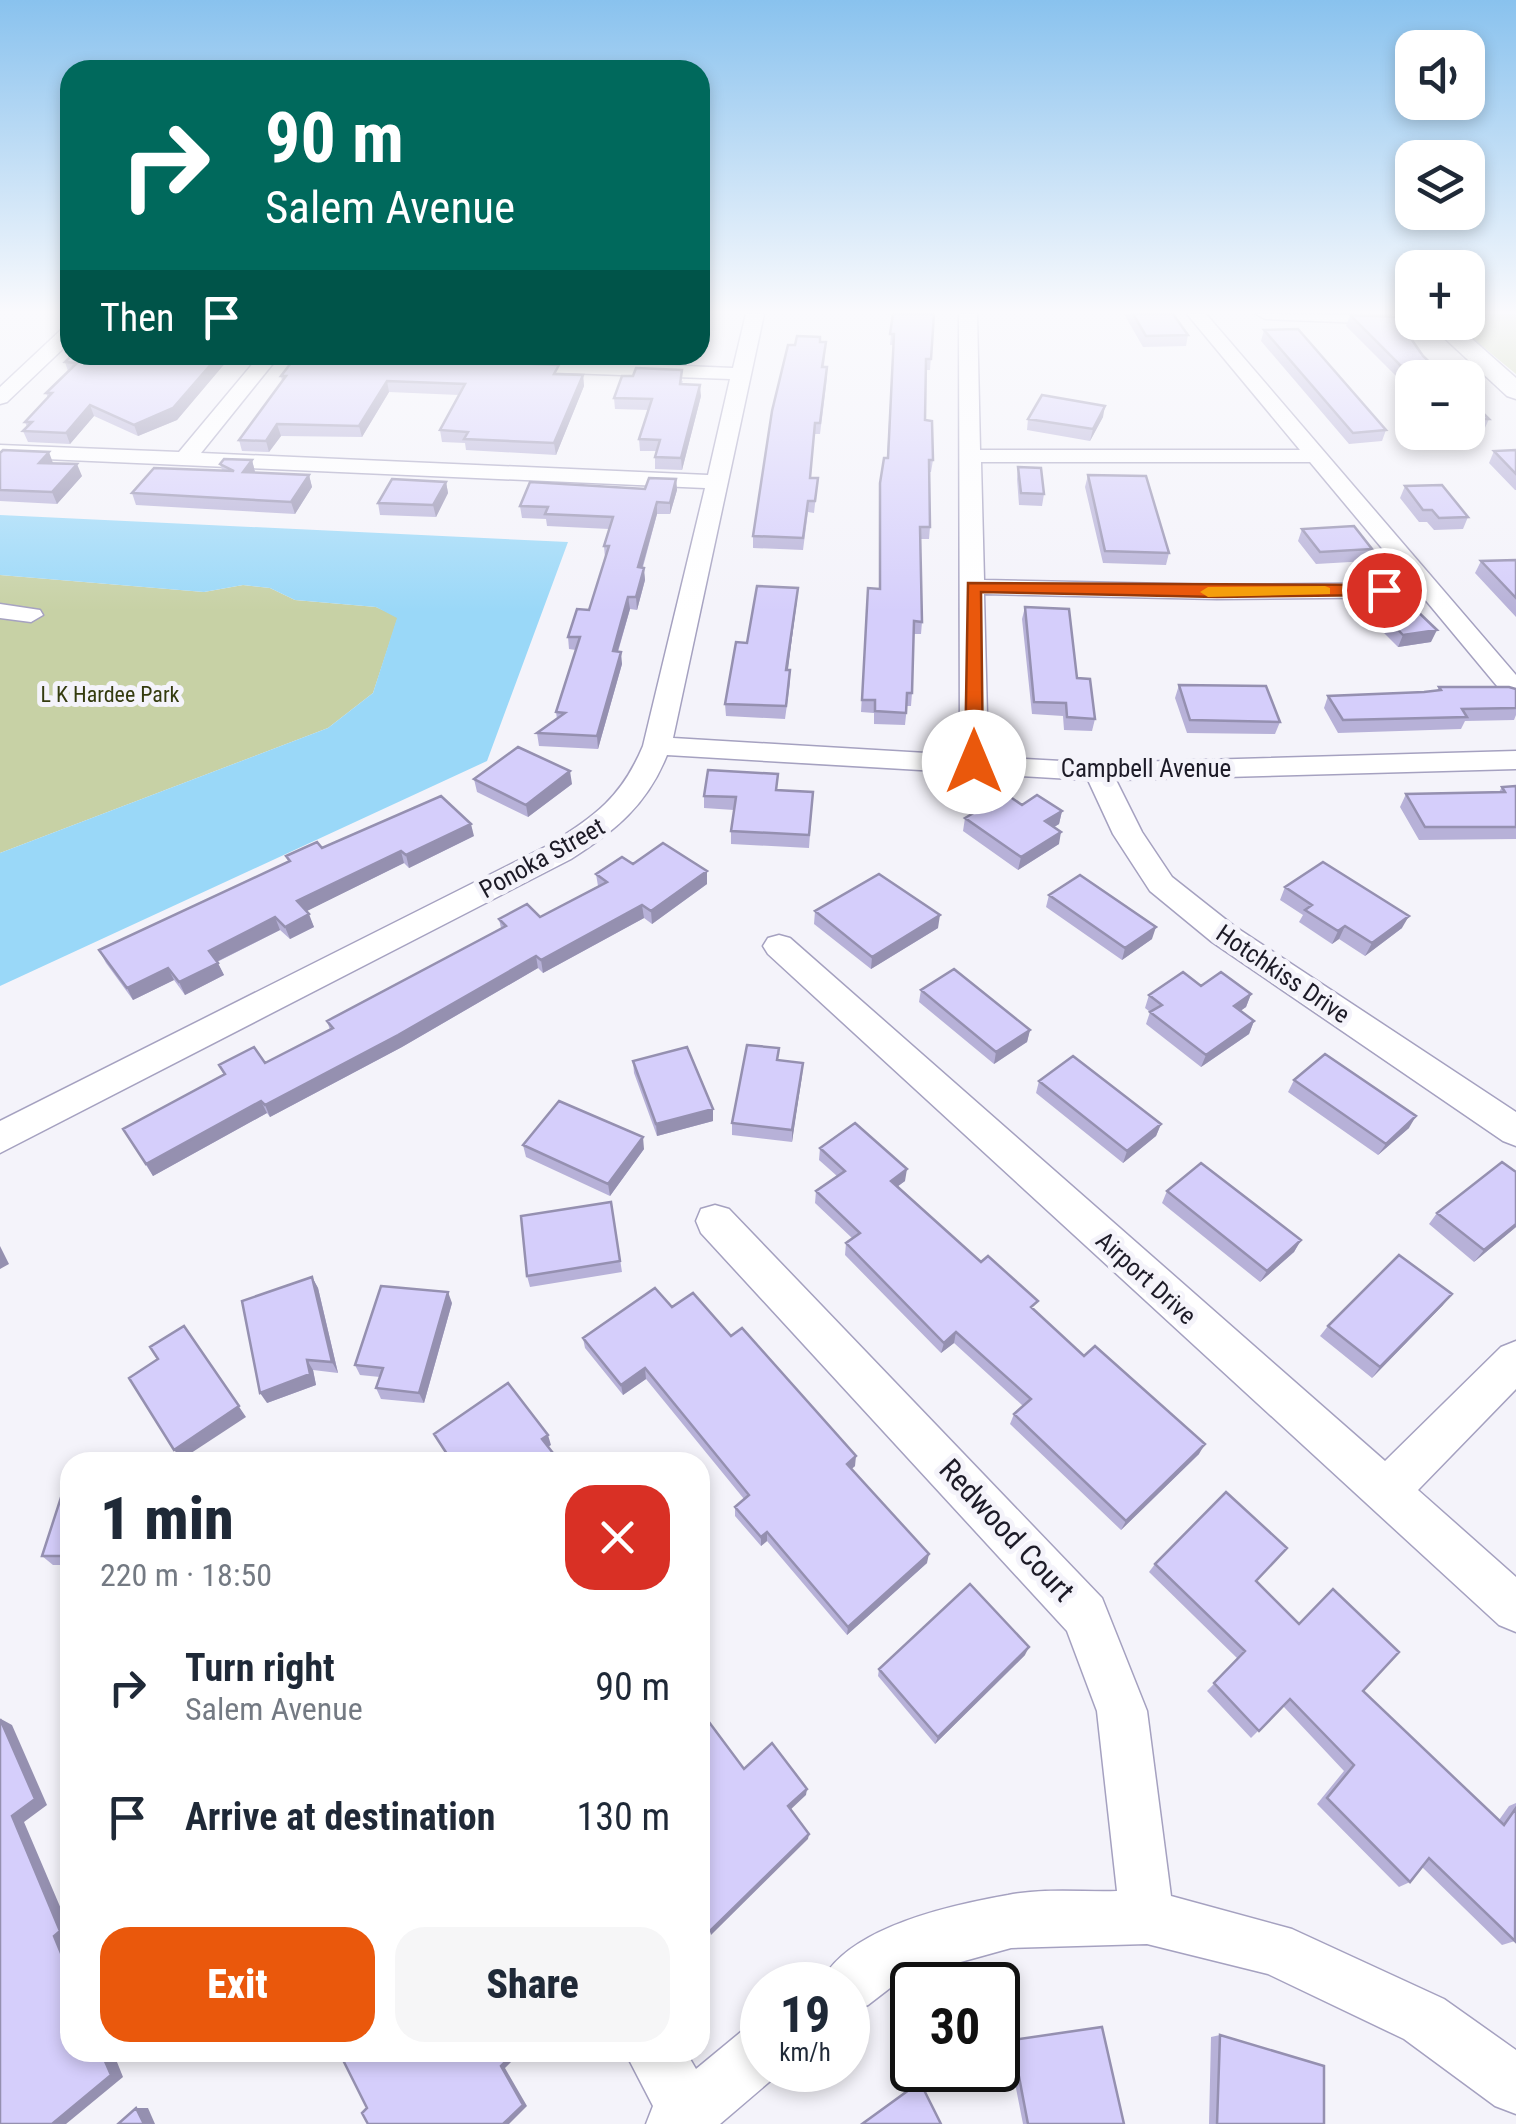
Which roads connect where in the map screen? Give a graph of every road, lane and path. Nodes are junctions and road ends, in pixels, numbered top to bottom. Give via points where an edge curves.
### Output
1 (223, 413) edge
2 (733, 413) edge
3 (969, 413) edge
4 (1278, 413) edge
5 (0, 450) edge
6 (970, 456) junction
7 (1314, 456) junction
8 (186, 458) junction
9 (719, 482) junction
10 (974, 587) junction
11 (1429, 590) junction
12 (0, 612) edge
13 (31, 614) dead end
14 (1516, 692) edge
15 (657, 746) junction
16 (1516, 760) edge
17 (974, 762) junction
18 (1098, 772) junction
19 (779, 946) dead end
20 (1516, 1131) edge
21 (0, 1138) edge
22 (715, 1221) dead end
23 (1516, 1360) edge
24 (1384, 1492) junction
25 (1516, 1608) edge
26 (1147, 1917) junction
27 (870, 1968) edge
28 (657, 2062) edge
29 (740, 2069) edge
30 (1516, 2085) edge
31 (682, 2117) edge

1 - 8 street
2 - 9 street, Ponoka Street
3 - 6 street
4 - 7 street
5 - 8 street
6 - 7 street
6 - 10 street
7 - 11 street
8 - 9 street
9 - 15 street, Ponoka Street
10 - 11 street
10 - 17 street
11 - 14 street
12 - 13 street
15 - 17 street, Campbell Avenue
15 - 21 street, Ponoka Street via 642,785 620,814 560,852
16 - 18 street, Campbell Avenue
17 - 18 street, Campbell Avenue
18 - 20 street, Hotchkiss Drive via 1161,884 1223,934
19 - 24 street, Airport Drive
22 - 26 street, Redwood Court via 1085,1615 1122,1711
23 - 24 street
24 - 25 street, Airport Drive
26 - 27 street via 1012,1921 889,1954
26 - 30 street via 1273,1948 1424,2019
28 - 31 street
29 - 31 street

